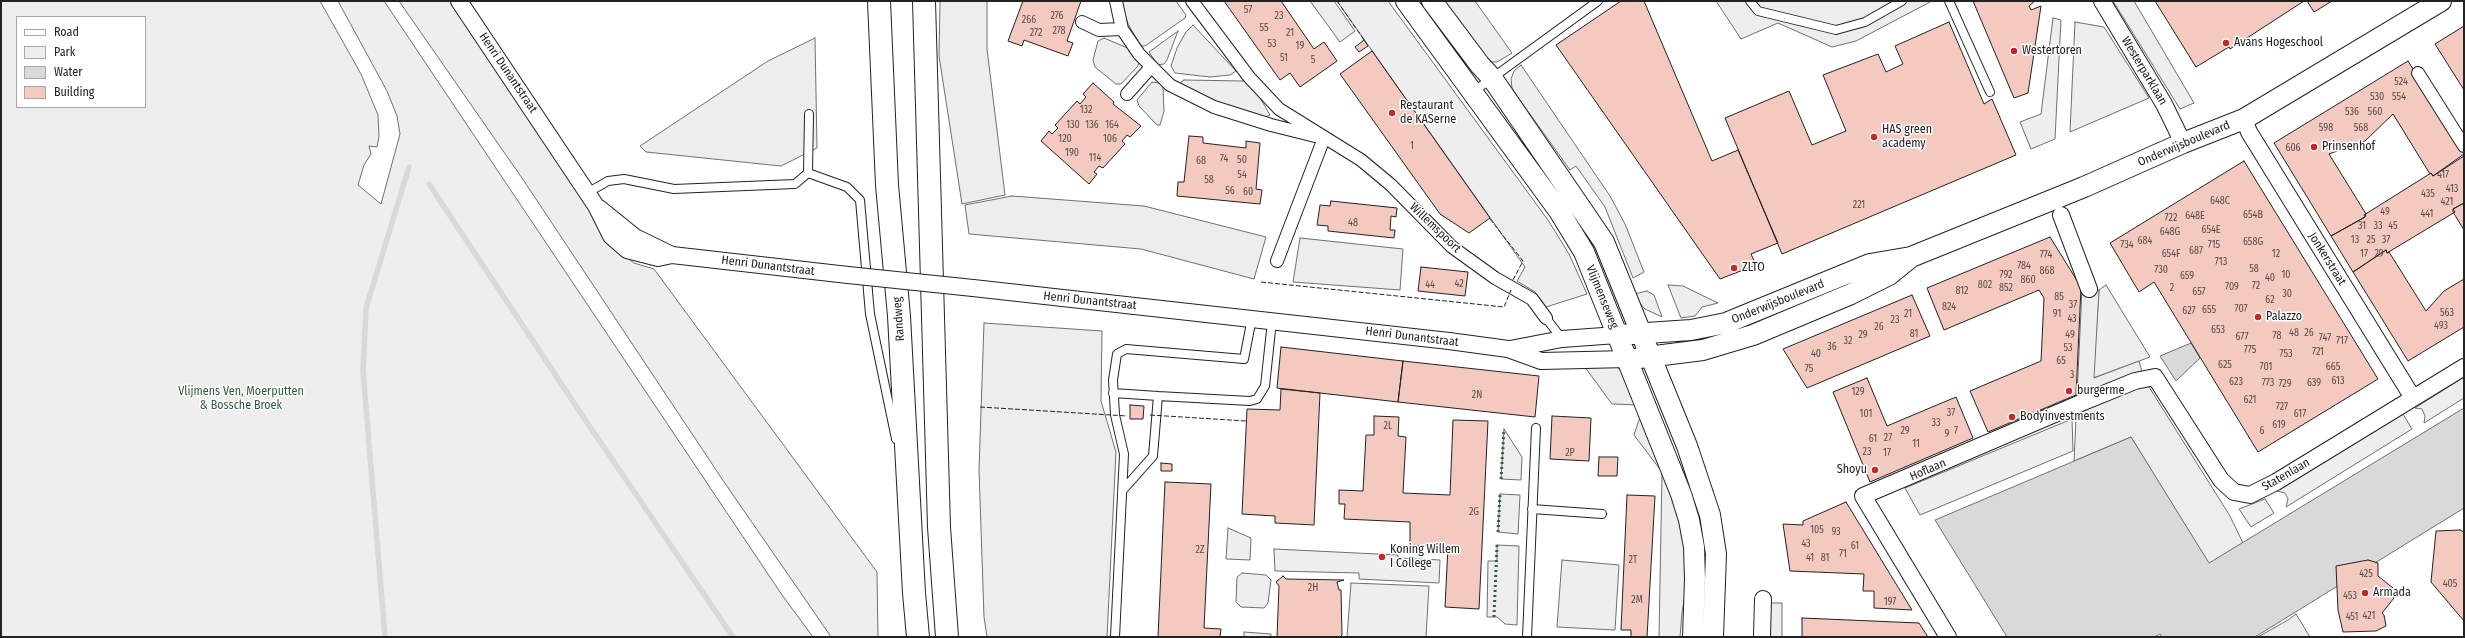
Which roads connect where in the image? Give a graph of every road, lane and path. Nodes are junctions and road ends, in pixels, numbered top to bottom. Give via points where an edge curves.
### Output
1 (459, 1) edge
2 (879, 1) edge
3 (924, 1) edge
4 (1116, 1) edge
5 (1192, 1) edge
6 (1406, 1) edge
7 (1432, 1) edge
8 (1598, 1) edge
9 (1750, 1) edge
10 (1902, 1) edge
11 (1949, 1) edge
12 (2102, 1) edge
13 (2440, 1) edge
14 (1082, 22) dead end
15 (1122, 29) junction
16 (1151, 67) junction
17 (2418, 73) dead end
18 (1492, 78) junction
19 (1473, 92) junction
20 (1990, 92) dead end
21 (1127, 94) dead end
22 (1279, 109) junction
23 (809, 114) dead end
24 (2244, 119) junction
25 (1271, 125) junction
26 (1324, 138) junction
27 (2183, 143) junction
28 (2464, 146) edge
29 (808, 173) junction
30 (592, 200) junction
31 (2061, 215) dead end
32 (1911, 257) junction
33 (1277, 261) dead end
34 (2090, 289) dead end
35 (1252, 318) junction
36 (1546, 318) joint
37 (1272, 321) junction
38 (1642, 333) junction
39 (1618, 335) junction
40 (1562, 339) junction
41 (1508, 349) junction
42 (1652, 358) junction
43 (1628, 359) junction
44 (2464, 367) edge
45 (2144, 379) joint
46 (1113, 393) junction
47 (1158, 396) junction
48 (2413, 398) junction
49 (1536, 428) dead end
50 (1122, 491) junction
51 (911, 508) junction
52 (1532, 510) junction
53 (1602, 514) dead end
54 (1763, 599) dead end
55 (918, 637) edge
56 (947, 637) edge
57 (1115, 637) edge
58 (1528, 637) edge
59 (1693, 637) edge
60 (1713, 637) edge
61 (1762, 637) edge
62 (1948, 637) edge

1 - 30 street, Henri Dunantstraat
2 - 51 main road, Randweg via 887,185 899,316
3 - 56 main road via 941,576
4 - 15 street, Willemspoort
5 - 22 street, Willemspoort via 1249,77
6 - 19 street, Vlijmenseweg
7 - 18 street, Vlijmenseweg
8 - 18 lane
9 - 10 lane via 1758,11 1836,30 1865,22
11 - 20 lane
12 - 27 street, Westerparklaan via 2164,104
13 - 24 street, Onderwijsboulevard
14 - 15 street via 1099,30
15 - 16 street, Willemspoort
16 - 21 street
16 - 25 street, Willemspoort via 1170,85 1214,107
17 - 28 street
18 - 19 lane
18 - 38 street, Vlijmenseweg via 1604,242
19 - 39 street, Vlijmenseweg via 1559,212 1584,252
22 - 25 street
22 - 26 street, Willemspoort
23 - 29 lane
24 - 27 street, Onderwijsboulevard
24 - 48 street, Jonkerstraat via 2249,132
25 - 26 street, Willemspoort
26 - 33 street
26 - 36 street, Willemspoort via 1361,160 1391,185 1452,247 1496,278 1532,299
27 - 32 street, Onderwijsboulevard via 2084,187
29 - 30 lane via 795,184 674,190 624,179 608,181
29 - 51 lane via 847,187 860,200 870,314
30 - 35 street, Henri Dunantstraat, bridge via 635,237 672,255
31 - 34 street
32 - 38 street, Onderwijsboulevard via 1870,264 1726,323 1691,330
32 - 42 street, Onderwijsboulevard via 1889,275 1851,294 1754,335 1703,350
35 - 37 street, Henri Dunantstraat
35 - 46 lane via 1244,359 1126,349 1117,354 1112,380
36 - 40 lane
37 - 41 street, Henri Dunantstraat
37 - 47 lane via 1265,386 1257,399
38 - 39 street, Henri Dunantstraat
38 - 42 street, Vlijmenseweg
39 - 40 street, Henri Dunantstraat
39 - 43 street, Vlijmenseweg
40 - 41 street, Henri Dunantstraat
41 - 43 street, Henri Dunantstraat via 1541,361
42 - 43 street, Henri Dunantstraat
42 - 60 street, Vlijmenseweg via 1687,446 1710,515 1716,554
43 - 59 street, Vlijmenseweg via 1689,520 1694,547
44 - 48 street, Statenlaan
45 - 48 street, Statenlaan via 2155,377 2221,480 2234,492 2250,495 2276,482
45 - 62 street, Hoflaan via 2076,405 1863,496
46 - 47 lane
46 - 50 lane via 1124,454
47 - 50 lane via 1153,456
49 - 52 lane
50 - 57 lane
51 - 55 main road, Randweg
52 - 53 lane
52 - 58 lane
54 - 61 street

